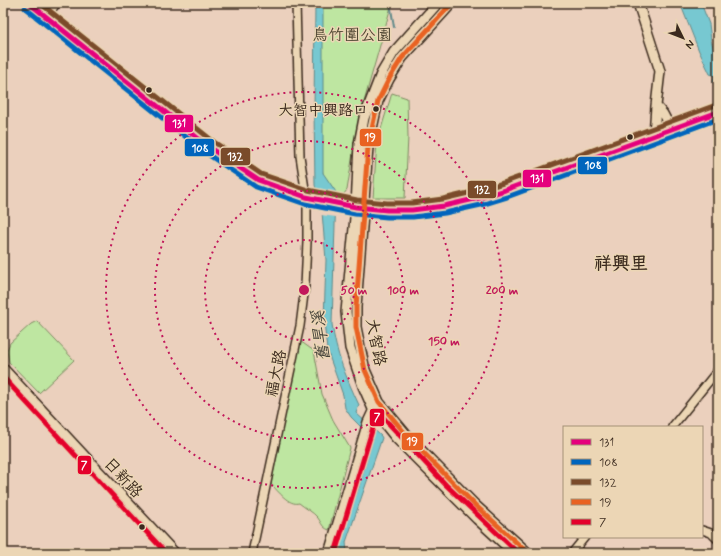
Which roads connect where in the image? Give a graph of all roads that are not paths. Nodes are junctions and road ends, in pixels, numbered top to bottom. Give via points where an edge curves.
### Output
1 (29, 3) edge
2 (57, 3) edge
3 (296, 3) edge
4 (438, 3) edge
5 (452, 3) edge
6 (638, 3) edge
7 (46, 17) junction
8 (656, 106) junction
9 (718, 112) edge
10 (671, 129) junction
11 (654, 135) junction
12 (306, 198) junction
13 (360, 208) junction
14 (3, 367) edge
15 (718, 370) edge
16 (376, 405) junction
17 (673, 426) edge
18 (703, 530) edge
19 (584, 538) edge
20 (718, 540) edge
21 (176, 553) edge
22 (252, 553) edge
23 (328, 553) edge
24 (514, 553) edge
25 (528, 553) edge
26 (572, 553) edge

1 - 7 street
2 - 7 street
3 - 12 street, 福大路 via 298,128
4 - 13 street, 大智路 via 394,52 372,92 359,144
5 - 13 street, 大智路 via 402,58 378,101 368,147
6 - 8 street via 660,71
7 - 12 street via 210,148 258,180
8 - 10 street
8 - 11 street
9 - 10 street
10 - 11 street
11 - 13 street via 479,198 412,210
12 - 13 street
12 - 22 street, 福大路 via 307,242 300,326
13 - 16 street, 大智路 via 356,326 365,370
14 - 21 street, 日新路
15 - 17 street
16 - 23 street via 367,422
16 - 24 street, 大智路 via 396,438
16 - 25 street, 大智路 via 475,505
18 - 20 street
19 - 26 street

